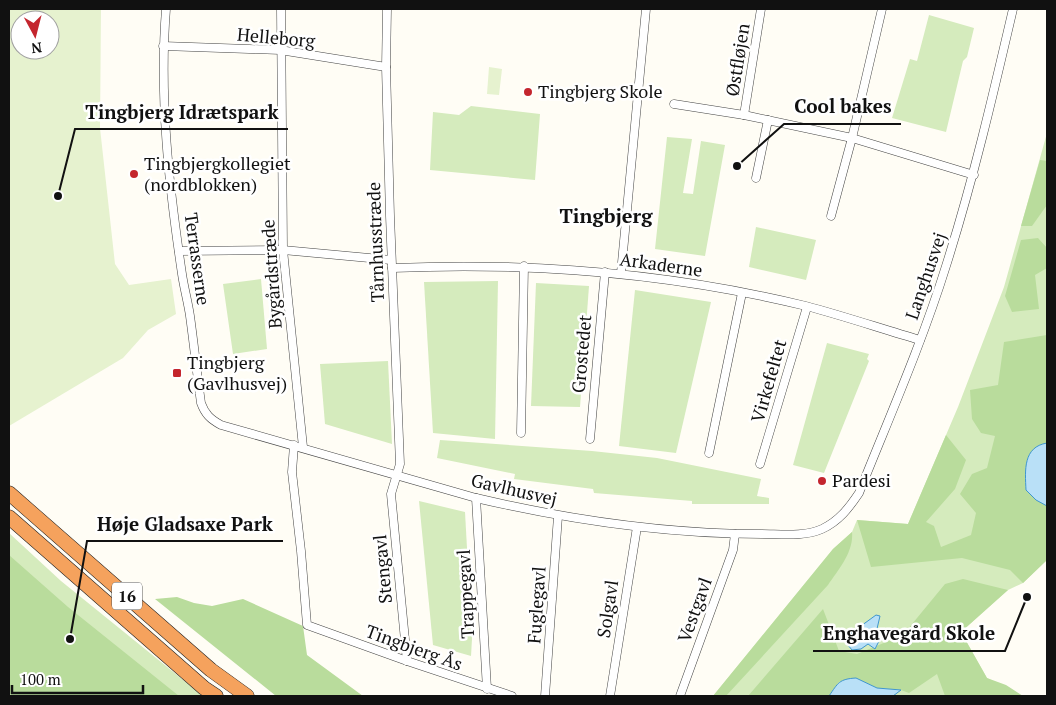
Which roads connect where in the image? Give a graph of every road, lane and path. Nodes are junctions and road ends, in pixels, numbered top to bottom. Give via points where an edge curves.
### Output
1 (166, 9) edge
2 (281, 9) edge
3 (387, 9) edge
4 (646, 9) edge
5 (761, 9) edge
6 (882, 9) edge
7 (1013, 9) edge
8 (163, 46) junction
9 (280, 50) junction
10 (386, 67) junction
11 (674, 104) dead end
12 (744, 115) junction
13 (768, 120) junction
14 (852, 138) junction
15 (974, 175) junction
16 (756, 178) dead end
17 (832, 216) dead end
18 (283, 250) junction
19 (179, 251) junction
20 (391, 264) junction
21 (524, 266) junction
22 (605, 272) junction
23 (620, 273) junction
24 (742, 293) junction
25 (806, 306) junction
26 (920, 340) junction
27 (211, 420) joint
28 (521, 433) dead end
29 (590, 439) dead end
30 (294, 445) junction
31 (303, 447) junction
32 (709, 453) dead end
33 (760, 464) dead end
34 (397, 474) junction
35 (9, 493) edge
36 (476, 498) junction
37 (558, 516) junction
38 (9, 517) edge
39 (637, 527) junction
40 (820, 530) joint
41 (735, 534) junction
42 (407, 661) junction
43 (487, 689) junction
44 (216, 696) edge
45 (247, 696) edge
46 (512, 696) edge
47 (545, 696) edge
48 (610, 696) edge
49 (680, 696) edge

1 - 8 street, Terrasserne
2 - 9 street, Bygårdstræde
3 - 10 street, Tårnhusstræde
4 - 23 street
5 - 12 street, Østfløjen
6 - 14 street
7 - 15 street, Langhusvej
8 - 9 street, Helleborg
8 - 19 street, Terrasserne via 168,161
9 - 10 street, Helleborg
9 - 18 street, Bygårdstræde
10 - 20 street, Tårnhusstræde
11 - 12 street
12 - 13 street
13 - 14 street
13 - 16 street
14 - 15 street
14 - 17 street
15 - 26 street, Langhusvej
18 - 19 street, Arkaderne
18 - 20 street, Arkaderne
18 - 31 street, Bygårdstræde
19 - 27 street, Terrasserne via 201,402 204,413
20 - 21 street, Arkaderne
20 - 34 street, Tårnhusstræde via 400,464
21 - 22 street, Arkaderne
21 - 28 street
22 - 23 street, Arkaderne
22 - 29 street, Grostedet
23 - 24 street, Arkaderne
24 - 25 street, Arkaderne
24 - 32 street
25 - 26 street, Arkaderne
25 - 33 street, Virkefeltet
26 - 40 street, Langhusvej via 859,493 846,513
27 - 30 street, Gavlhusvej
30 - 31 street, Gavlhusvej
30 - 42 street, Tingbjerg Ås via 292,472 307,625
31 - 34 street, Gavlhusvej
34 - 36 street, Gavlhusvej
34 - 42 street, Stengavl via 391,494
35 - 45 highway, 16 via 211,670
36 - 37 street, Gavlhusvej
36 - 43 street, Trappegavl
37 - 39 street, Gavlhusvej
37 - 47 street, Fuglegavl
38 - 44 highway, 16
39 - 41 street, Gavlhusvej
39 - 48 street, Solgavl
40 - 41 street, Gavlhusvej
41 - 49 street, Vestgavl via 733,550
42 - 43 street, Tingbjerg Ås
43 - 46 street, Tingbjerg Ås

